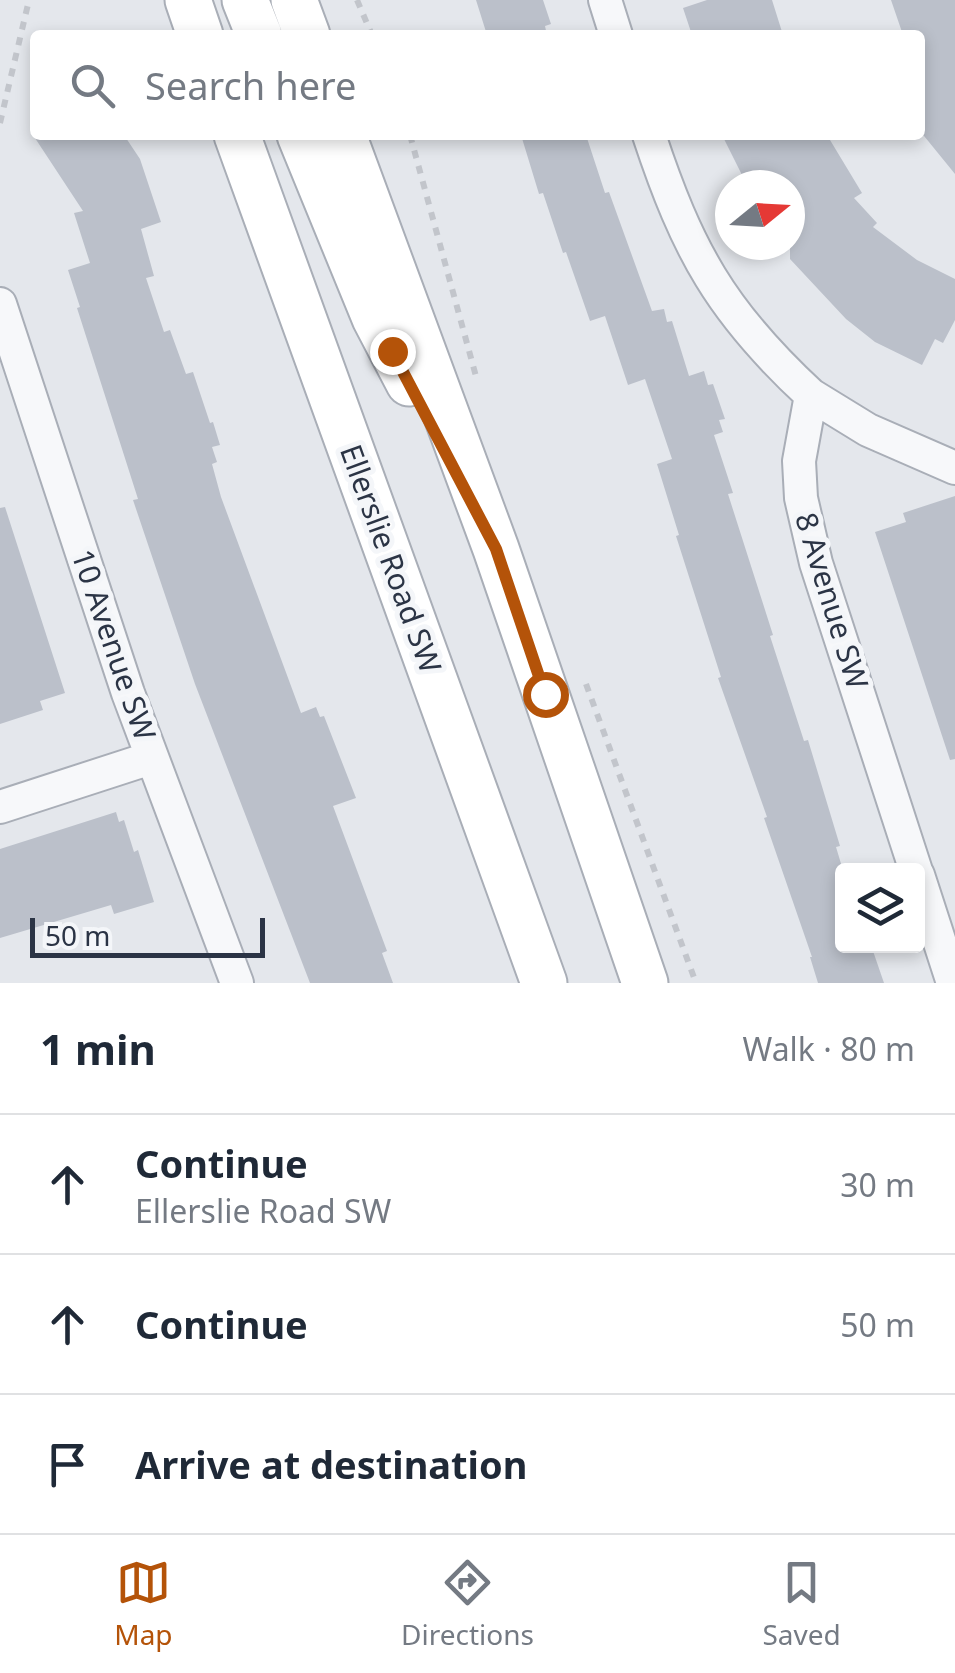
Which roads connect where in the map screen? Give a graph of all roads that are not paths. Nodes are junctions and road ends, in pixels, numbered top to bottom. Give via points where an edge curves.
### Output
1 (188, 0) edge
2 (245, 0) edge
3 (294, 0) edge
4 (605, 0) edge
5 (198, 30) edge
6 (257, 30) edge
7 (305, 30) edge
8 (614, 30) edge
9 (238, 140) edge
10 (302, 140) edge
11 (346, 140) edge
12 (651, 140) edge
13 (0, 304) edge
14 (811, 395) junction
15 (955, 468) edge
16 (496, 549) junction
17 (151, 758) junction
18 (0, 807) edge
19 (914, 863) edge
20 (925, 897) edge
21 (237, 983) edge
22 (544, 983) edge
23 (644, 983) edge
24 (953, 983) edge

1 - 5 main road
2 - 6 main road
3 - 7 main road
4 - 8 street
9 - 22 main road, Ellerslie Road SW
10 - 16 main road via 375,318
11 - 16 main road
12 - 14 street via 679,221 716,290 774,362
13 - 17 street, 10 Avenue SW
14 - 15 street via 868,430
14 - 19 street, 8 Avenue SW via 800,498
16 - 23 main road
17 - 18 street
17 - 21 street, 10 Avenue SW
20 - 24 street, 8 Avenue SW

